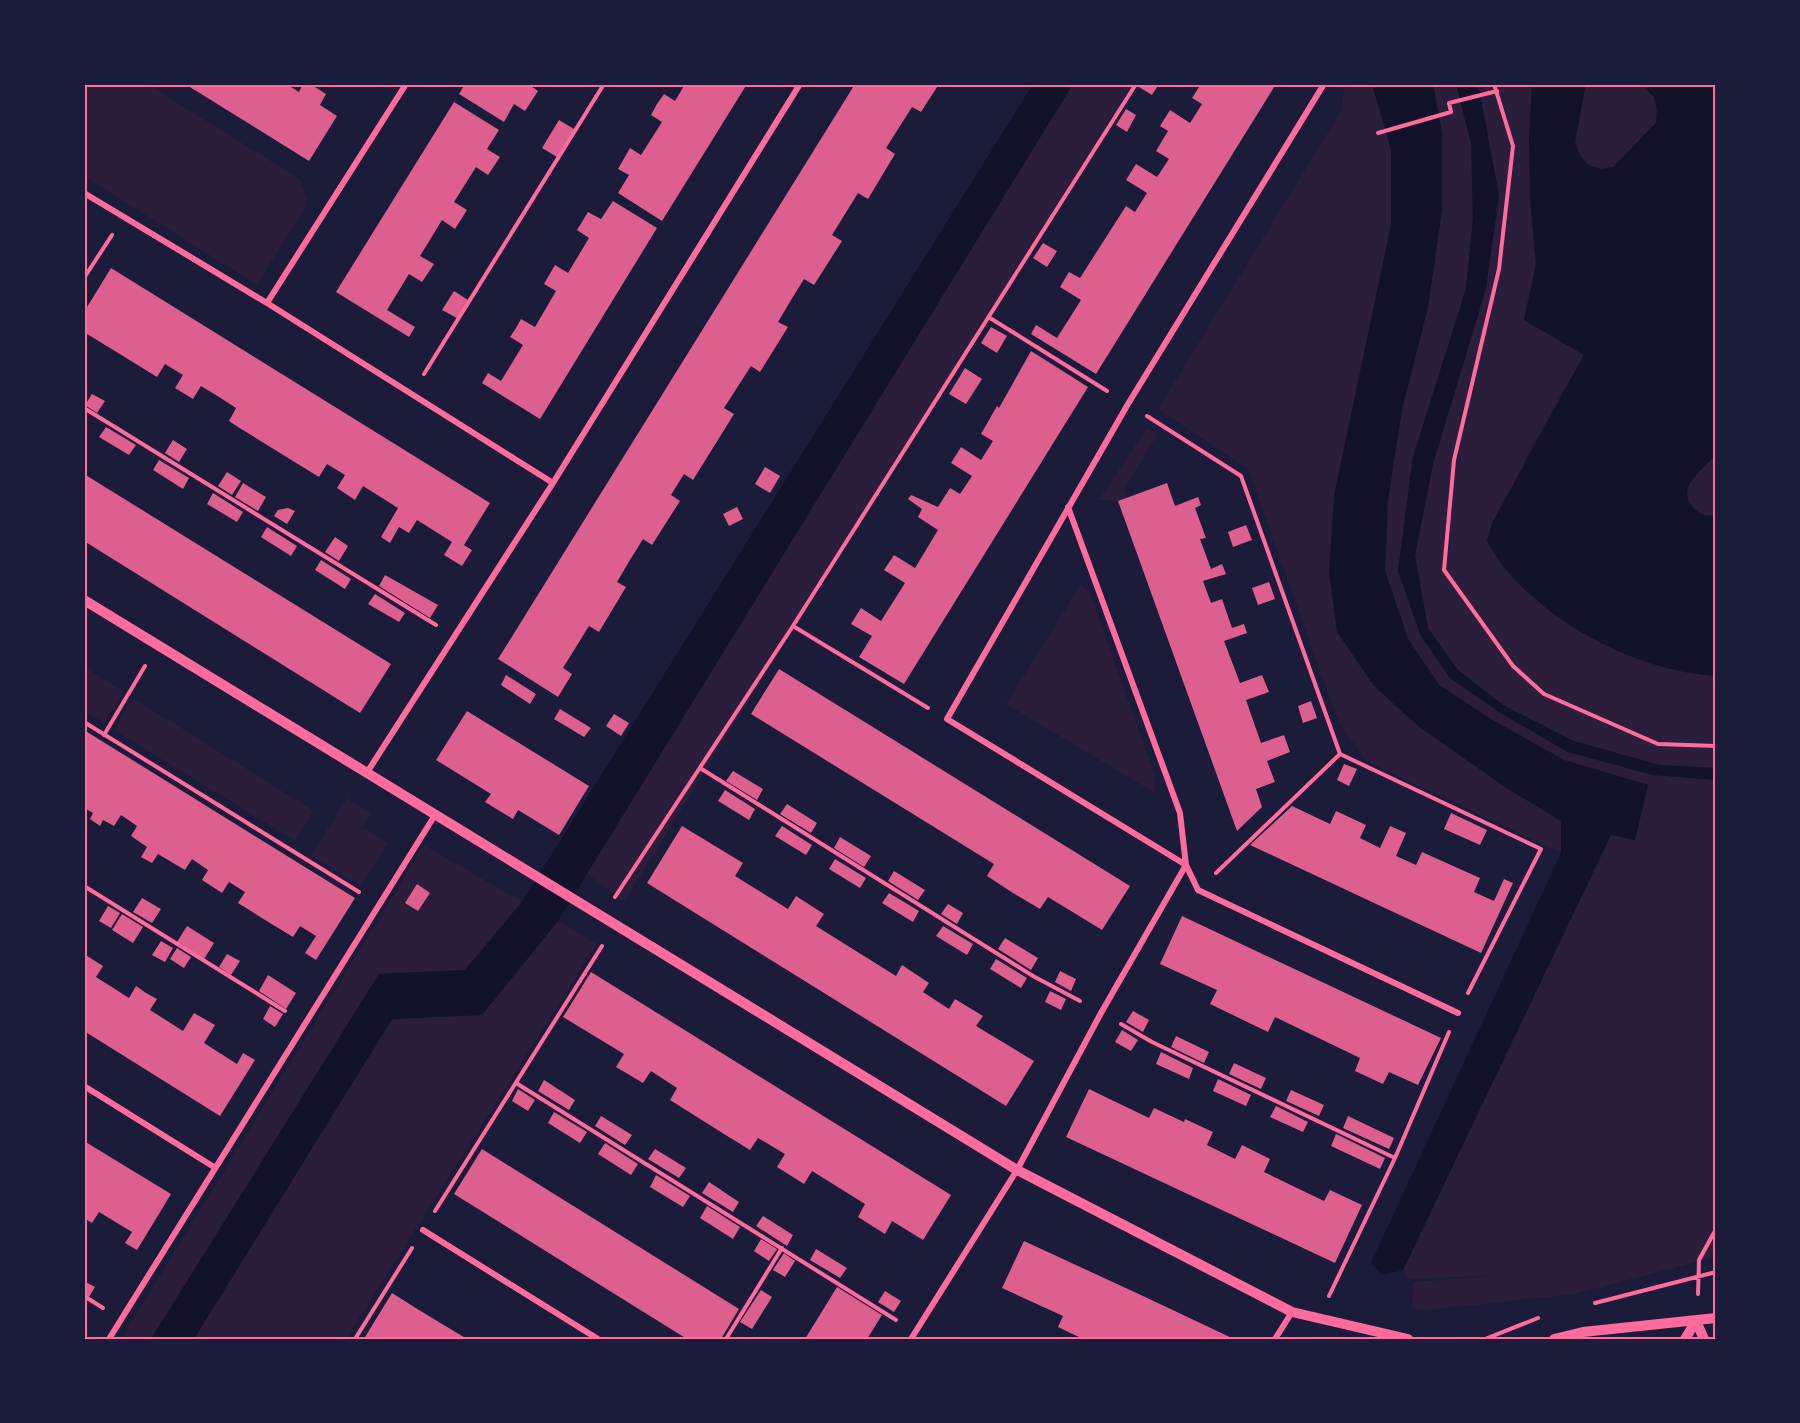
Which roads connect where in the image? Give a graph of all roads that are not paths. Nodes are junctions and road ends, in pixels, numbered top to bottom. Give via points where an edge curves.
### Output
1 (406, 84) edge
2 (800, 84) edge
3 (1324, 84) edge
4 (84, 193) edge
5 (267, 303) junction
6 (553, 483) junction
7 (1068, 507) junction
8 (84, 600) edge
9 (366, 774) junction
10 (435, 815) junction
11 (1186, 865) junction
12 (1458, 1013) road end
13 (84, 1086) edge
14 (214, 1167) junction
15 (1017, 1170) junction
16 (423, 1230) road end
17 (1292, 1312) junction
18 (1716, 1318) edge
19 (1696, 1321) junction
20 (109, 1339) edge
21 (598, 1339) edge
22 (911, 1339) edge
23 (1275, 1339) edge
24 (1408, 1339) edge
25 (1554, 1339) edge
26 (1685, 1339) edge
27 (1704, 1339) edge

1 - 5 street
2 - 6 street
3 - 7 street
4 - 5 street
5 - 6 street
6 - 9 street
7 - 11 street via 1180,813
7 - 11 street via 947,719
8 - 9 street
9 - 10 street
10 - 14 street
10 - 15 street
11 - 12 street via 1198,890
11 - 15 street
13 - 14 street
14 - 20 street
15 - 17 street
15 - 22 street
16 - 21 street
17 - 23 street
17 - 24 street
18 - 19 street
19 - 25 street via 1583,1332
19 - 26 street
19 - 27 street

